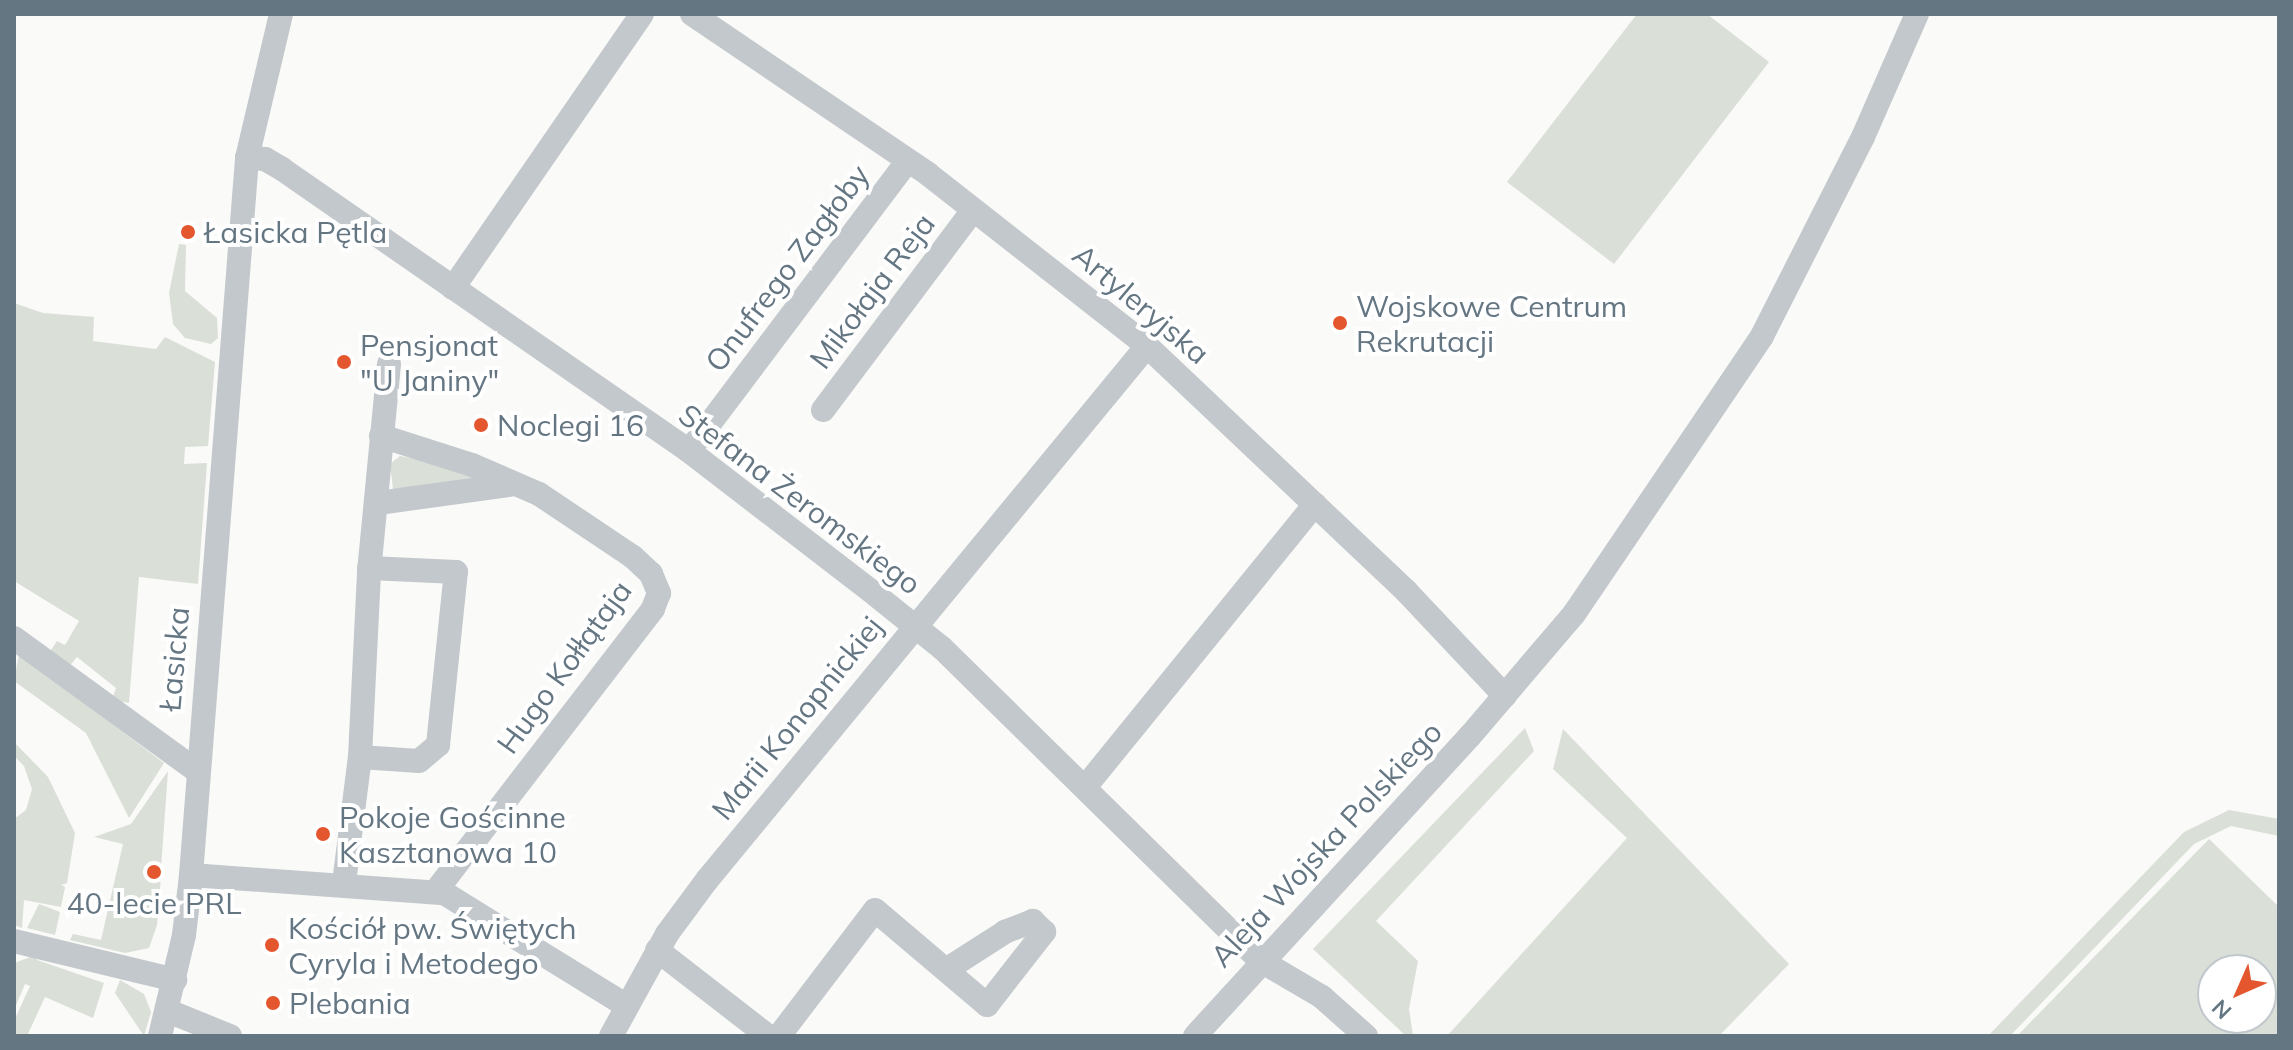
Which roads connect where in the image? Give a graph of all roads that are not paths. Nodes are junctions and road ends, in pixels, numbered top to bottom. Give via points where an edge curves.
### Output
1 (281, 14) edge
2 (642, 14) edge
3 (692, 14) edge
4 (1917, 14) edge
5 (247, 158) junction
6 (907, 162) junction
7 (973, 210) junction
8 (453, 288) junction
9 (1147, 346) junction
10 (389, 364) dead end
11 (823, 410) dead end
12 (381, 436) junction
13 (689, 451) junction
14 (510, 485) junction
15 (378, 503) junction
16 (1315, 504) junction
17 (369, 568) junction
18 (914, 626) junction
19 (14, 638) edge
20 (1505, 696) junction
21 (360, 757) junction
22 (197, 771) junction
23 (1086, 786) junction
24 (191, 875) junction
25 (344, 883) junction
26 (436, 891) junction
27 (14, 941) edge
28 (657, 950) junction
29 (1261, 961) junction
30 (949, 968) dead end
31 (175, 980) junction
32 (627, 1006) junction
33 (168, 1011) junction
34 (160, 1036) edge
35 (230, 1036) edge
36 (611, 1036) edge
37 (768, 1036) edge
38 (779, 1036) edge
39 (1195, 1036) edge
40 (1366, 1036) edge

1 - 5 street
2 - 8 street
3 - 6 street, Artyleryjska
4 - 20 street, Aleja Wojska Polskiego via 1863,137 1762,336 1574,614
5 - 8 street, Stefana Żeromskiego via 265,159 282,169
5 - 22 street, Łasicka
6 - 7 street, Artyleryjska
6 - 13 street, Onufrego Zagłoby
7 - 9 street, Artyleryjska
7 - 11 street, Mikołaja Reja
8 - 13 street, Stefana Żeromskiego
9 - 16 street, Artyleryjska
9 - 18 street, Marii Konopnickiej
10 - 12 street
12 - 14 street, Hugo Kołłątaja via 472,465
12 - 15 street
13 - 18 street, Stefana Żeromskiego
14 - 15 street, Hugo Kołłątaja
14 - 26 street, Hugo Kołłątaja via 539,494 633,557 651,574 659,593 653,609
15 - 17 street
16 - 20 street, Artyleryjska
16 - 23 street
17 - 21 street
17 - 21 street via 456,572 438,745 419,761
18 - 23 street, Stefana Żeromskiego
18 - 28 street, Marii Konopnickiej via 707,880
19 - 22 street
20 - 29 street, Aleja Wojska Polskiego
21 - 25 street
22 - 24 street, Łasicka
23 - 29 street, Stefana Żeromskiego
24 - 25 street
24 - 31 street, Łasicka
25 - 26 street
26 - 32 street via 475,907
27 - 31 street
28 - 32 street, Marii Konopnickiej
28 - 37 street
29 - 39 street, Aleja Wojska Polskiego
29 - 40 street, Stefana Żeromskiego via 1322,997
30 - 38 street via 875,910
31 - 33 street, Łasicka
32 - 36 street, Marii Konopnickiej
33 - 34 street, Łasicka
33 - 35 street

